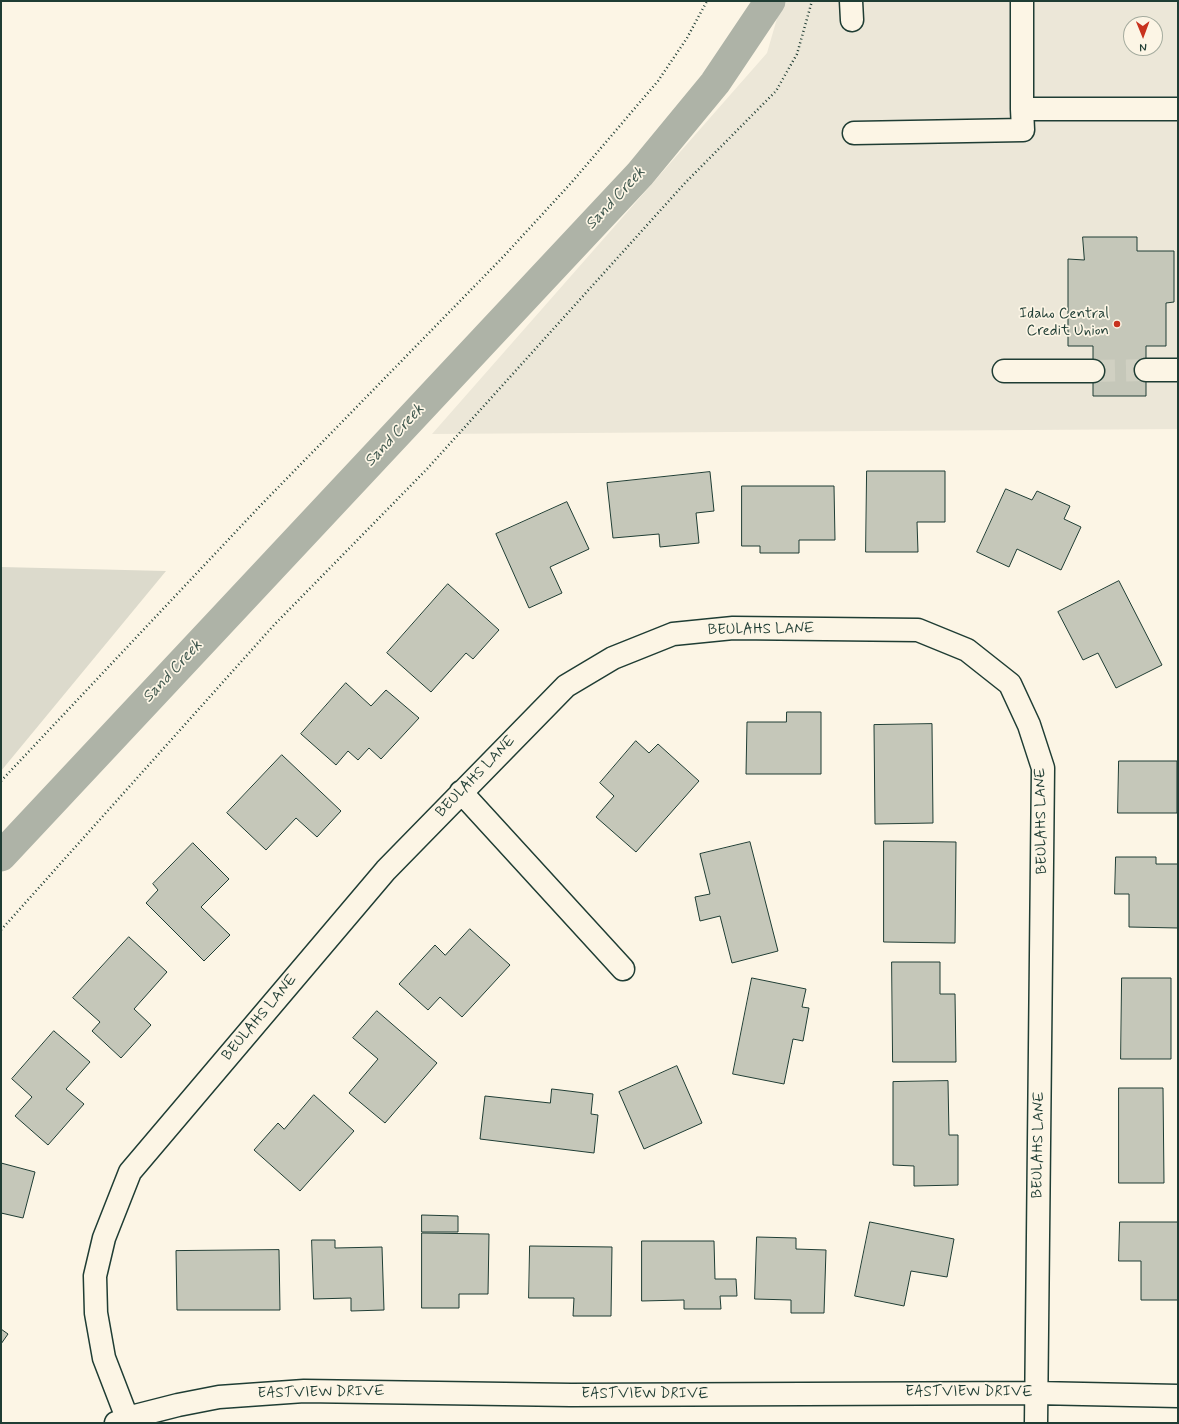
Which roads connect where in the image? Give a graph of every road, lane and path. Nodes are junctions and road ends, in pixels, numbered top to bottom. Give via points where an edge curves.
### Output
1 (707, 1) edge
2 (812, 1) edge
3 (1022, 1) edge
4 (1178, 108) edge
5 (1022, 109) junction
6 (854, 133) dead end
7 (1146, 370) tunnel mouth
8 (1178, 370) edge
9 (1004, 371) dead end
10 (1093, 371) tunnel mouth
11 (1, 781) edge
12 (461, 792) junction
13 (1, 930) edge
14 (623, 969) dead end
15 (1036, 1393) junction
16 (1178, 1396) edge
17 (124, 1421) edge
18 (1036, 1423) edge

1 - 11 path via 687,38 658,81 572,182 503,257 260,506
2 - 13 path via 797,54 776,91 685,183 427,469 274,625
3 - 5 street
4 - 5 street
5 - 6 street via 1023,130
7 - 8 street
9 - 10 street
12 - 14 street
12 - 15 street, BEULAHS LANE via 566,686 613,658 673,634 733,628 918,630 967,650 1010,684 1029,725 1043,768
12 - 17 street, BEULAHS LANE via 386,870 130,1172 104,1238 95,1276 96,1312 104,1358
15 - 16 street, EASTVIEW DRIVE
15 - 17 street, EASTVIEW DRIVE via 571,1395 304,1391 220,1397 178,1405
15 - 18 street, BEULAHS LANE

